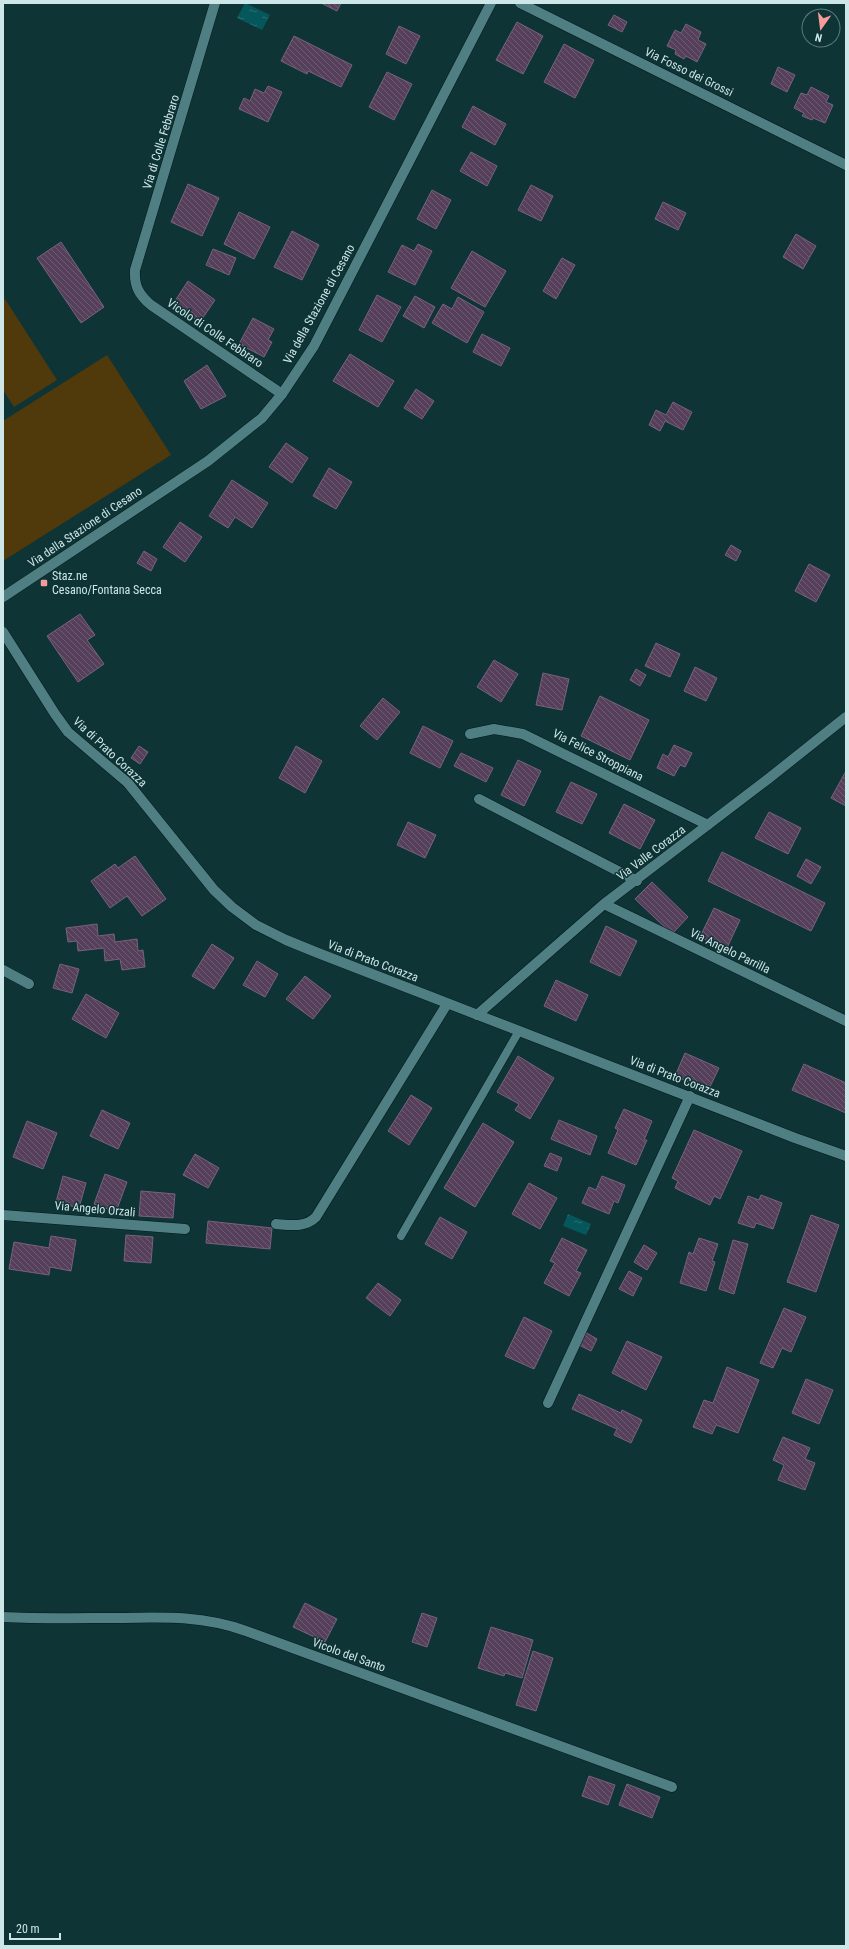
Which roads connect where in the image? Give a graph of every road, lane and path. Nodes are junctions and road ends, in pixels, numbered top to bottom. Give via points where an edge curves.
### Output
1 (215, 3) edge
2 (491, 3) edge
3 (520, 3) edge
4 (846, 165) edge
5 (136, 289) joint
6 (282, 394) junction
7 (3, 597) edge
8 (3, 632) edge
9 (846, 717) edge
10 (470, 734) dead end
11 (479, 800) dead end
12 (708, 825) junction
13 (637, 881) junction
14 (604, 904) junction
15 (3, 970) edge
16 (29, 984) dead end
17 (447, 1004) junction
18 (477, 1015) junction
19 (846, 1021) edge
20 (519, 1032) junction
21 (690, 1096) junction
22 (846, 1156) edge
23 (3, 1215) edge
24 (276, 1224) dead end
25 (185, 1229) dead end
26 (401, 1236) dead end
27 (548, 1403) dead end
28 (3, 1617) edge
29 (672, 1787) dead end

1 - 5 street, Via di Colle Febbraro via 136,270
2 - 6 street, Via della Stazione di Cesano via 340,298 314,346
3 - 4 street, Via Fosso dei Grossi
5 - 6 street, Vicolo di Colle Febbraro via 158,310
6 - 7 street, Via della Stazione di Cesano via 262,418 208,461
8 - 17 street, Via di Prato Corazza via 65,728 128,783 209,884 232,907 256,925 286,940
9 - 12 street, Via Valle Corazza
10 - 12 street, Via Felice Stroppiana via 494,729 523,734
11 - 13 street
12 - 13 street, Via Valle Corazza
13 - 14 street, Via Valle Corazza
14 - 18 street, Via Valle Corazza
14 - 19 street, Via Angelo Parrilla
15 - 16 street
17 - 18 street, Via di Prato Corazza
17 - 24 street via 316,1217 304,1224
18 - 20 street, Via di Prato Corazza
20 - 21 street, Via di Prato Corazza
20 - 26 lane
21 - 22 street, Via di Prato Corazza
21 - 27 street
23 - 25 street, Via Angelo Orzali
28 - 29 street, Vicolo del Santo via 175,1617 218,1623

